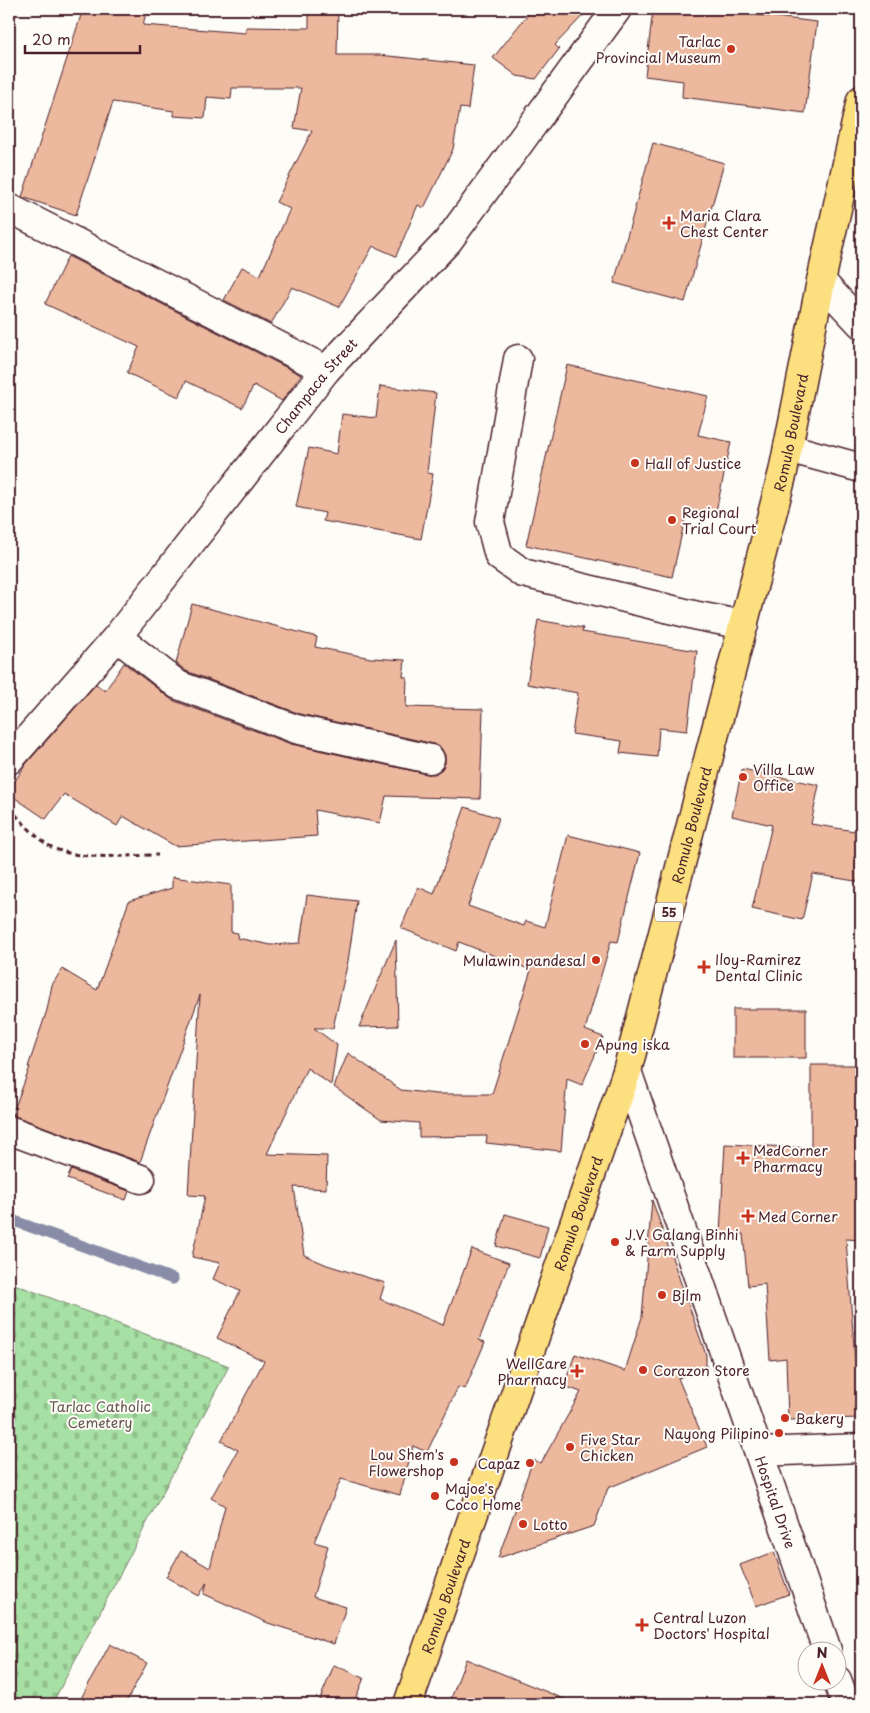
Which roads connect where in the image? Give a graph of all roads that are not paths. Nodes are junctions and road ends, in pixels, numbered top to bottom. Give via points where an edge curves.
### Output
1 (617, 9) edge
2 (861, 100) edge
3 (9, 208) edge
4 (821, 281) junction
5 (861, 324) edge
6 (518, 359) dead end
7 (326, 370) junction
8 (788, 448) junction
9 (861, 468) edge
10 (744, 625) junction
11 (117, 637) junction
12 (430, 759) dead end
13 (9, 760) edge
14 (627, 1071) junction
15 (9, 1130) edge
16 (141, 1179) dead end
17 (861, 1448) edge
18 (759, 1452) junction
19 (824, 1640) edge
20 (841, 1690) edge
21 (408, 1704) edge
22 (846, 1704) edge

1 - 7 street, Champaca Street via 448,241
2 - 4 highway, Romulo Boulevard / 55
3 - 7 street
4 - 5 street
4 - 8 highway, Romulo Boulevard / 55
6 - 10 street via 490,522 499,556 524,573
7 - 11 street, Champaca Street
8 - 9 street
8 - 10 highway, Romulo Boulevard / 55
10 - 14 highway, Romulo Boulevard / 55
11 - 12 street via 178,685 296,729
11 - 13 street, Champaca Street
14 - 18 street, Hospital Drive
14 - 21 highway, Romulo Boulevard / 55
15 - 16 street
17 - 18 street
18 - 19 street, Hospital Drive
20 - 22 street

